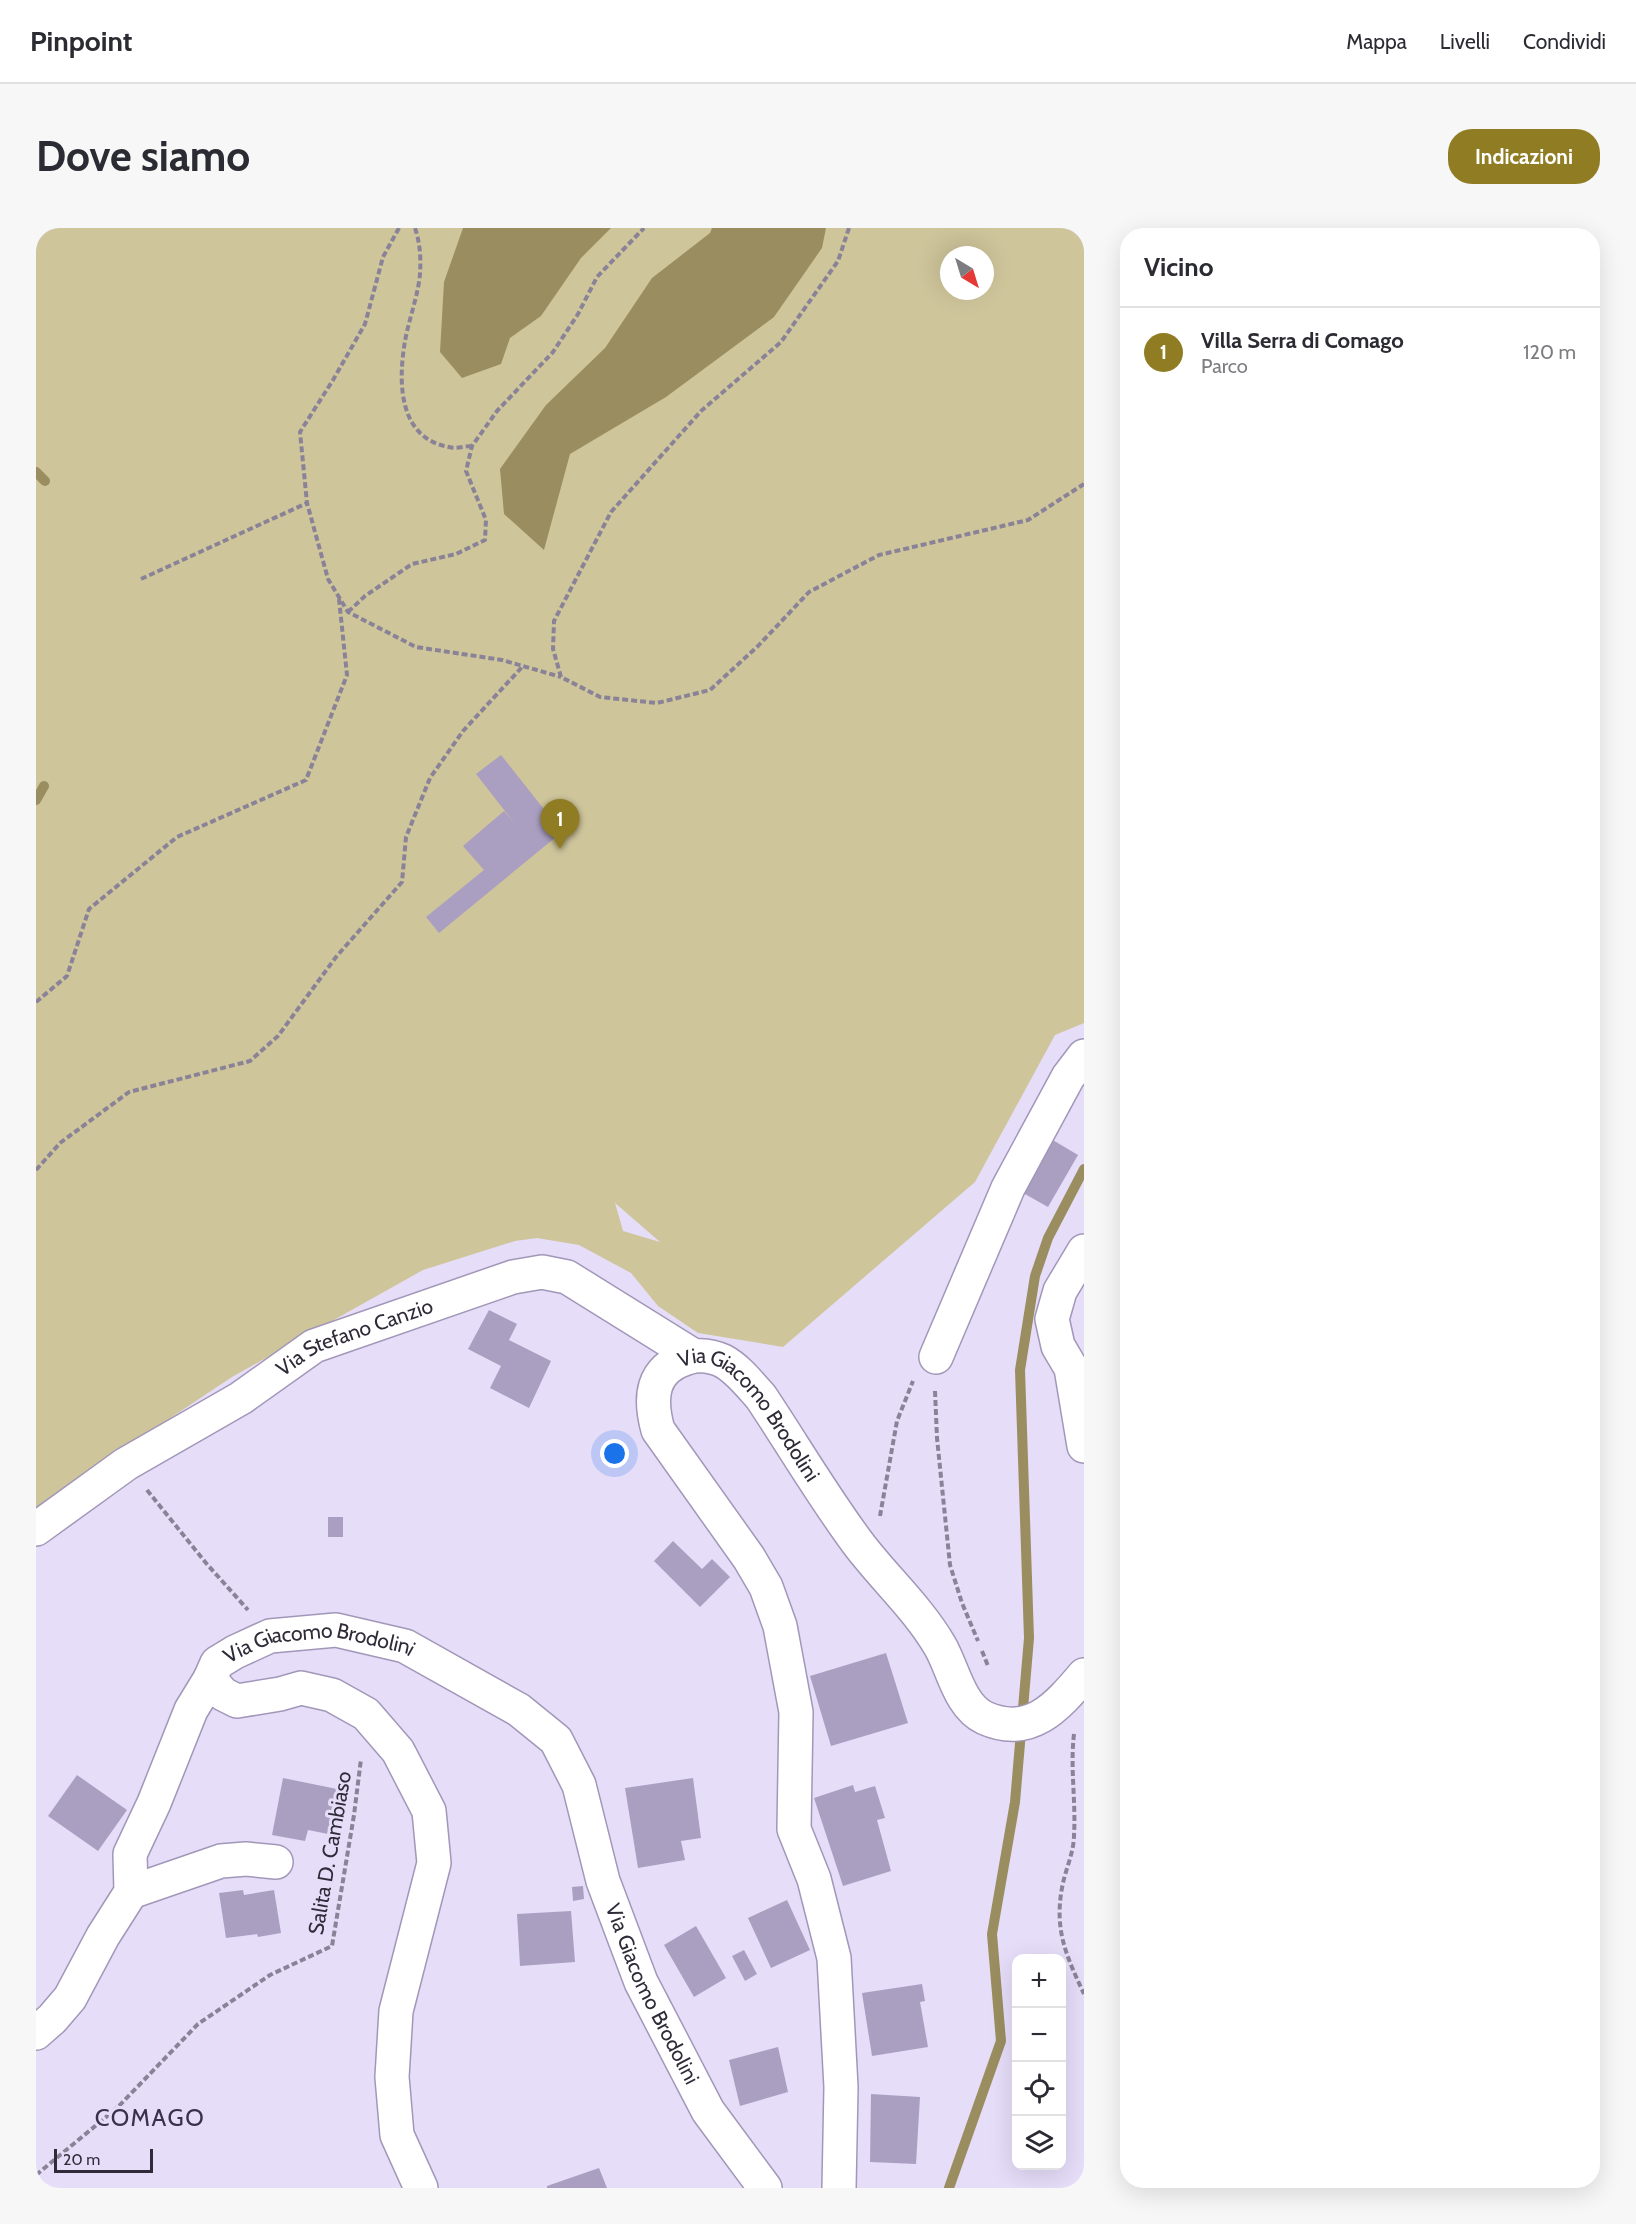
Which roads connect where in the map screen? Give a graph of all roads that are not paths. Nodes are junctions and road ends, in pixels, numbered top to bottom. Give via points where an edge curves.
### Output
1 (1084, 1056) edge
2 (1084, 1251) edge
3 (694, 1356) junction
4 (936, 1357) road end
5 (1078, 1366) edge
6 (1084, 1446) edge
7 (36, 1529) edge
8 (1081, 1678) edge
9 (210, 1680) junction
10 (276, 1862) dead end
11 (131, 1892) junction
12 (36, 2033) edge
13 (421, 2188) edge
14 (765, 2188) edge
15 (838, 2188) edge

1 - 4 street via 1068,1077 1008,1188
2 - 5 street via 1060,1291 1052,1319 1058,1346
3 - 7 street, Via Stefano Canzio via 567,1277 542,1272 513,1277 314,1346 241,1398 126,1464
3 - 8 street, Via Giacomo Brodolini via 710,1356 725,1362 761,1397 858,1543 938,1643 974,1712 1004,1724 1022,1724 1054,1707
3 - 15 street, Via Giacomo Brodolini via 673,1362 659,1375 653,1414 658,1430 766,1587 780,1626 796,1712 794,1829 814,1879 834,1958 841,2087
5 - 6 street
9 - 11 street via 191,1710 130,1854
9 - 13 street, Via Giacomo Brodolini via 223,1694 237,1701 301,1688 332,1695 366,1714 398,1751 429,1811 434,1863 396,2011 392,2077 397,2135
9 - 14 street, Via Giacomo Brodolini via 217,1663 270,1636 336,1630 405,1646 519,1710 556,1740 579,1785 603,1881 641,1982 708,2111
10 - 11 street via 246,1858 221,1861
11 - 12 street via 70,1998

